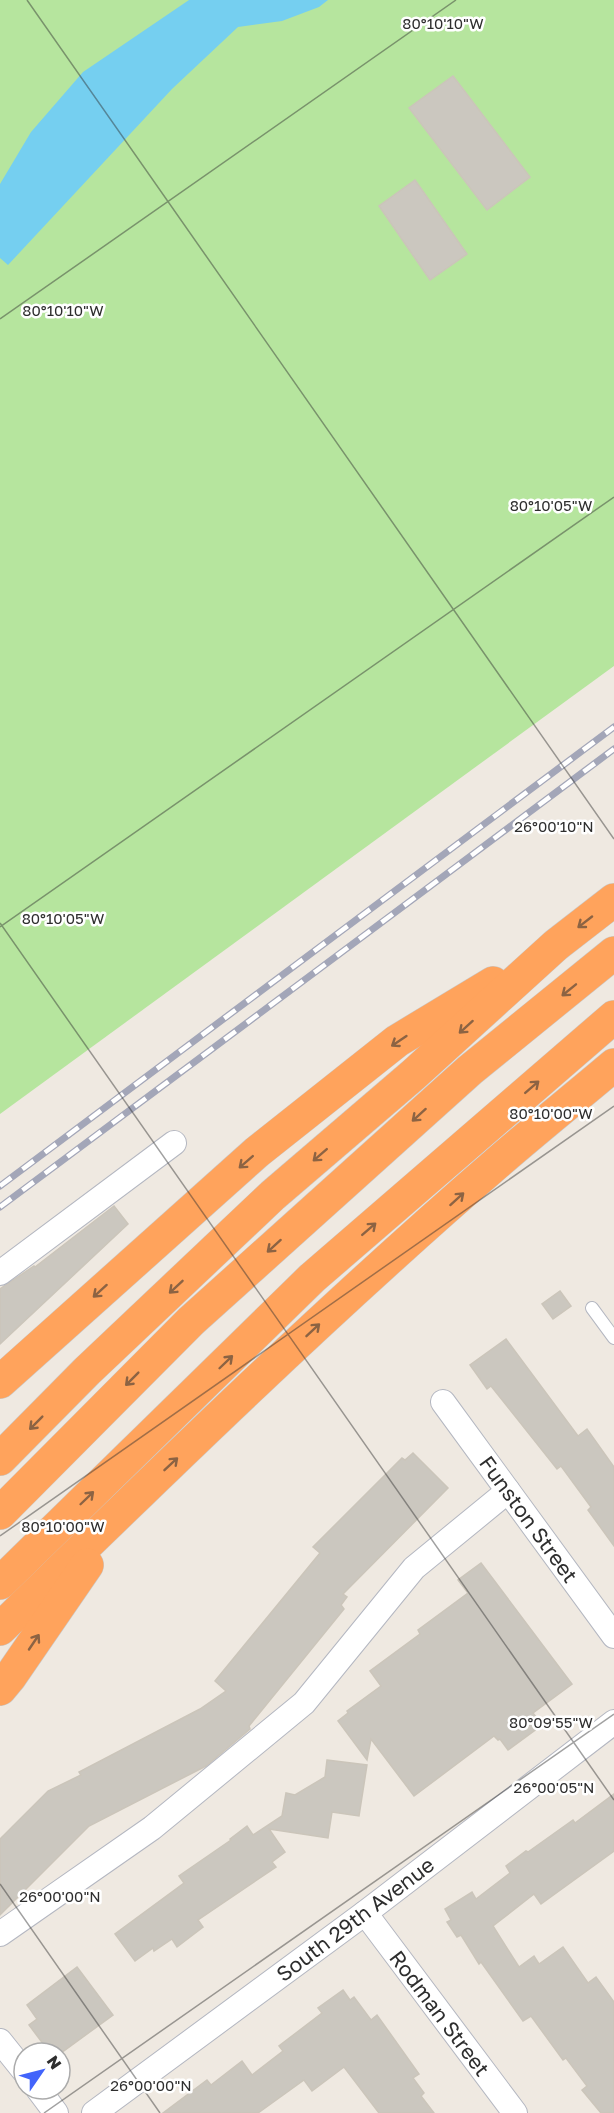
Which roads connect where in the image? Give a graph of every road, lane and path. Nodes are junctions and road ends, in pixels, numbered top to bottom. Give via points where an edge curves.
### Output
1 (614, 900) edge
2 (556, 945) junction
3 (614, 953) edge
4 (614, 1017) edge
5 (614, 1065) edge
6 (174, 1143) dead end
7 (0, 1273) edge
8 (592, 1308) dead end
9 (614, 1338) edge
10 (0, 1382) edge
11 (443, 1402) dead end
12 (0, 1459) edge
13 (508, 1491) junction
14 (128, 1504) junction
15 (0, 1513) edge
16 (0, 1583) edge
17 (0, 1629) edge
18 (614, 1636) edge
19 (0, 1689) edge
20 (614, 1722) edge
21 (365, 1912) junction
22 (0, 1934) edge
23 (0, 2041) edge
24 (12, 2056) edge
25 (94, 2113) edge
26 (515, 2113) edge

1 -> 2 highway
2 -> 10 highway via 397,1041 257,1152
2 -> 12 highway via 273,1195
3 -> 15 highway via 470,1070 191,1320
16 -> 4 highway via 312,1278
14 -> 5 highway via 360,1286
6 - 7 street
8 - 9 lane
11 - 13 street, Funston Street
13 - 18 street, Funston Street
13 - 22 street via 414,1568 304,1703 152,1828
14 - 17 highway
19 -> 14 highway
20 - 21 street, South 29th Avenue
21 - 25 street, South 29th Avenue
21 - 26 street, Rodman Street
23 - 24 street

